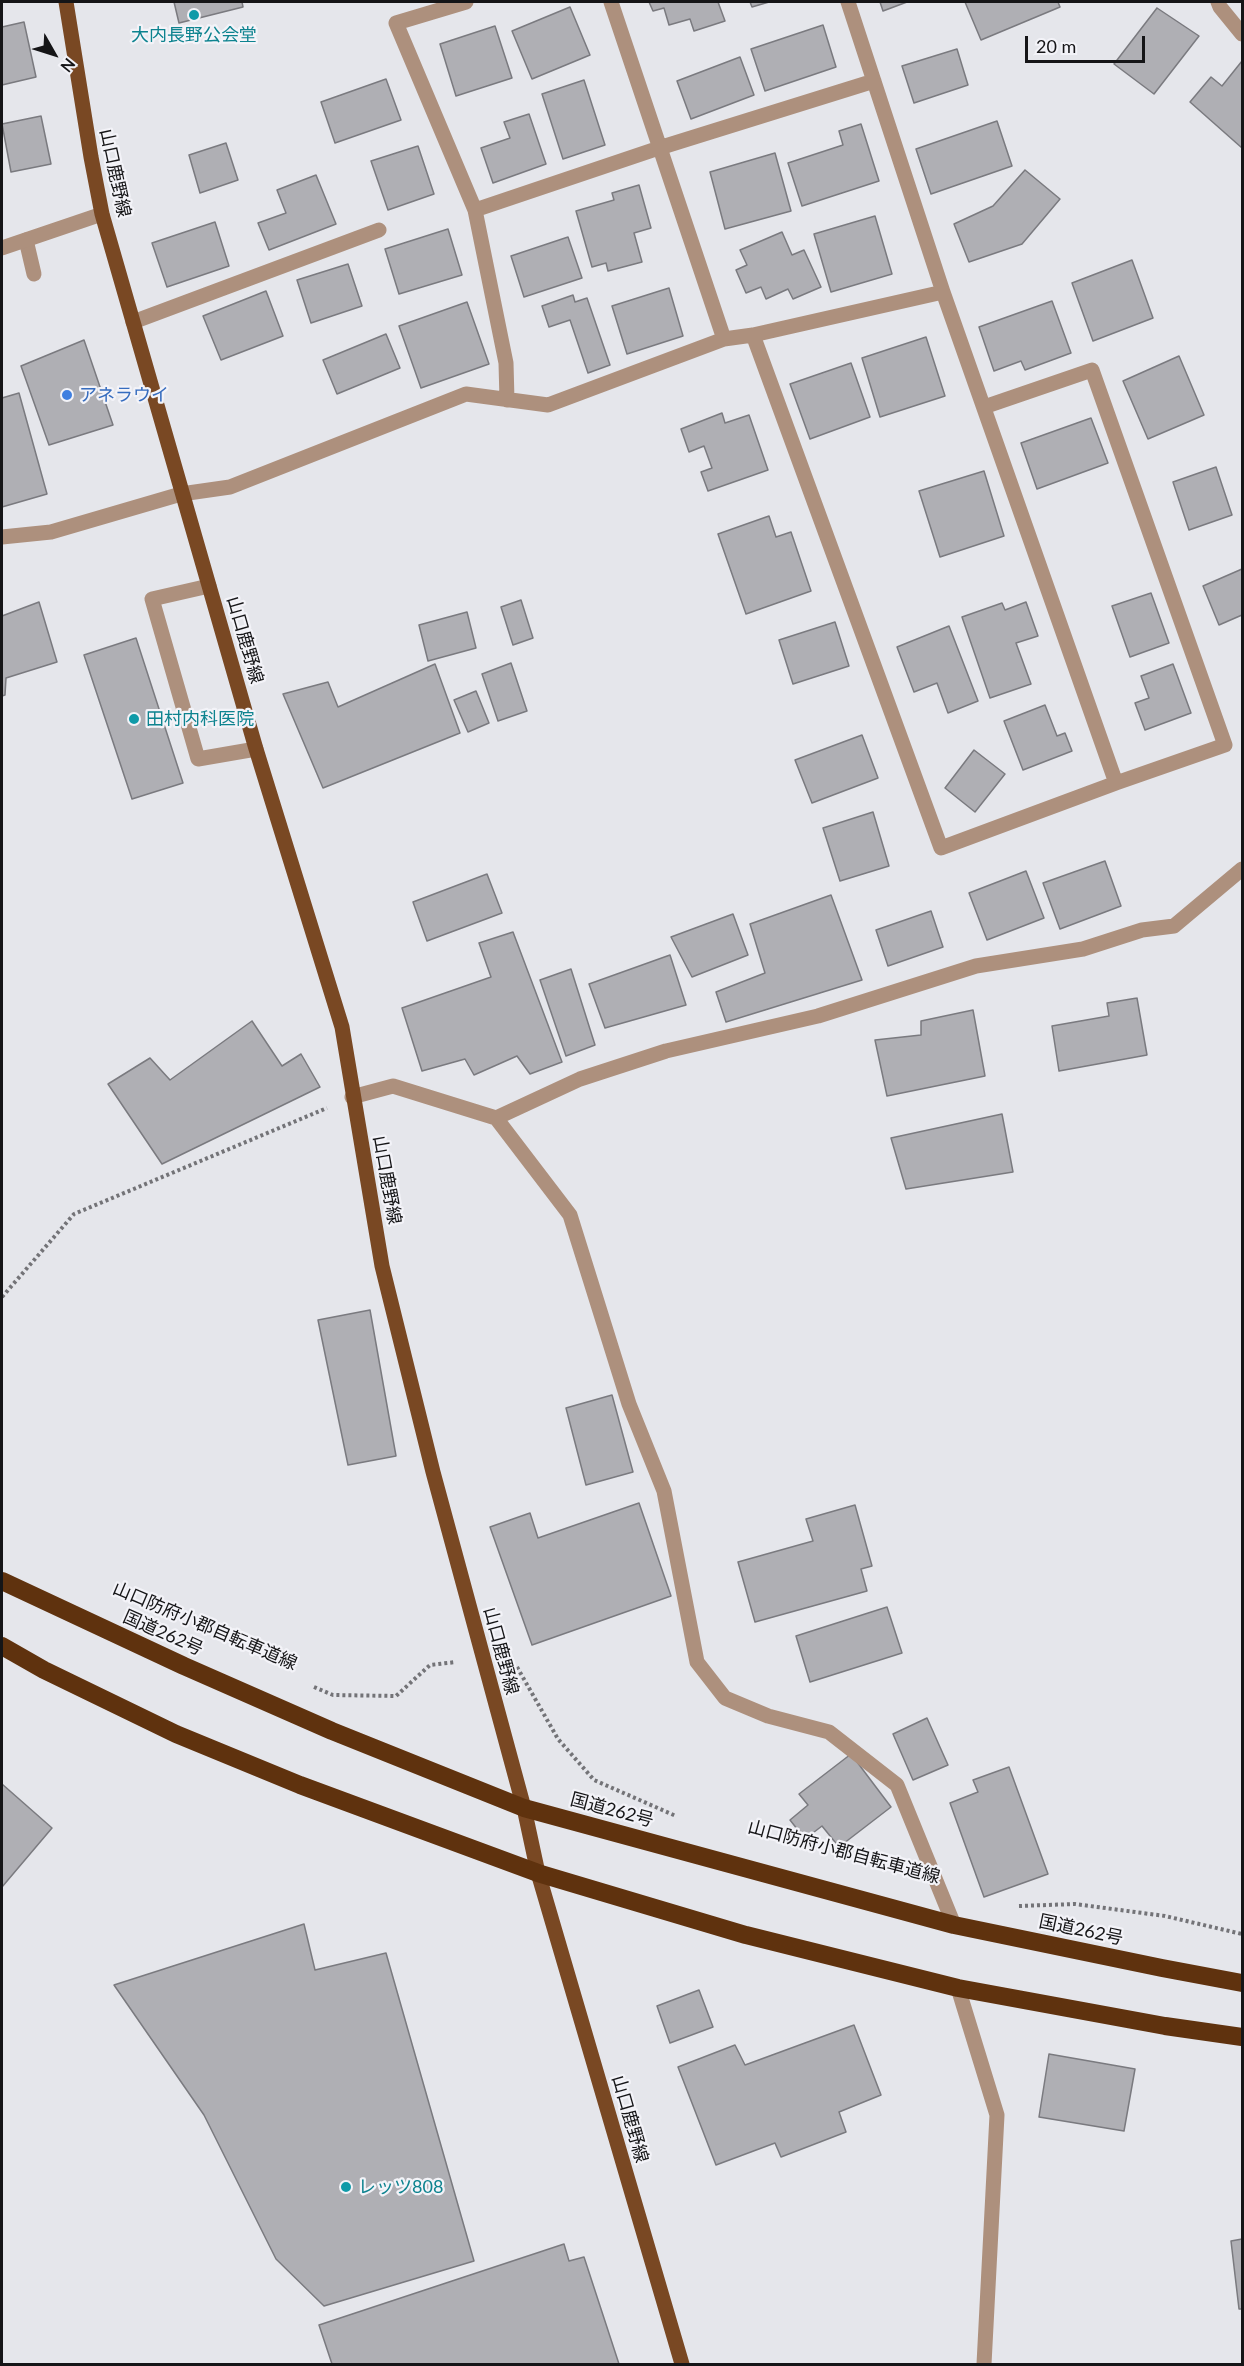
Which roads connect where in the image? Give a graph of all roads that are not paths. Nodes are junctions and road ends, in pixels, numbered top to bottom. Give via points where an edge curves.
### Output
1 (66, 2) edge
2 (466, 2) edge
3 (611, 2) edge
4 (848, 2) edge
5 (1218, 2) edge
6 (1242, 34) edge
7 (874, 81) junction
8 (659, 148) junction
9 (475, 210) junction
10 (102, 214) junction
11 (379, 230) dead end
12 (26, 240) junction
13 (2, 248) edge
14 (34, 274) dead end
15 (943, 292) junction
16 (133, 322) junction
17 (753, 335) junction
18 (724, 339) junction
19 (507, 399) junction
20 (984, 407) junction
21 (181, 494) junction
22 (2, 537) edge
23 (209, 586) junction
24 (256, 749) junction
25 (1116, 783) junction
26 (1242, 869) edge
27 (352, 1097) junction
28 (496, 1118) junction
29 (2, 1581) edge
30 (2, 1646) edge
31 (525, 1808) junction
32 (538, 1873) junction
33 (954, 1925) junction
34 (1242, 1983) edge
35 (958, 1988) junction
36 (1242, 2037) edge
37 (682, 2364) edge
38 (984, 2364) edge

1 - 10 main road, 山口鹿野線
2 - 9 street via 396,23
3 - 8 street
4 - 7 street
5 - 6 street
7 - 8 street
7 - 15 street
8 - 9 street
8 - 18 street
9 - 19 street via 506,363
10 - 12 street
10 - 16 main road, 山口鹿野線
11 - 16 street
12 - 13 street
12 - 14 street
15 - 17 street
15 - 20 street
16 - 21 main road, 山口鹿野線
17 - 18 street
17 - 25 street via 941,848
18 - 19 street via 548,405
19 - 21 street via 466,394 230,486
20 - 25 street
20 - 25 street via 1092,370 1225,745
21 - 22 street via 51,532
21 - 23 main road, 山口鹿野線
23 - 24 main road, 山口鹿野線
23 - 24 street via 152,599 198,759
24 - 27 main road, 山口鹿野線 via 342,1027
26 - 28 street via 1174,926 1142,930 1083,949 976,966 818,1016 666,1051 580,1078
27 - 28 street via 393,1086
27 - 31 main road, 山口鹿野線 via 385,1278 433,1472
28 - 33 street via 570,1215 629,1404 664,1491 697,1662 725,1698 768,1716 829,1732 897,1785
29 - 31 highway, 国道262号 via 332,1731
30 - 32 highway via 176,1734 300,1785
31 - 32 main road, 山口鹿野線
31 - 33 highway, 国道262号
32 - 35 highway via 746,1935
32 - 37 main road, 山口鹿野線
33 - 34 highway, 国道262号
35 - 36 highway
35 - 38 street via 997,2115

